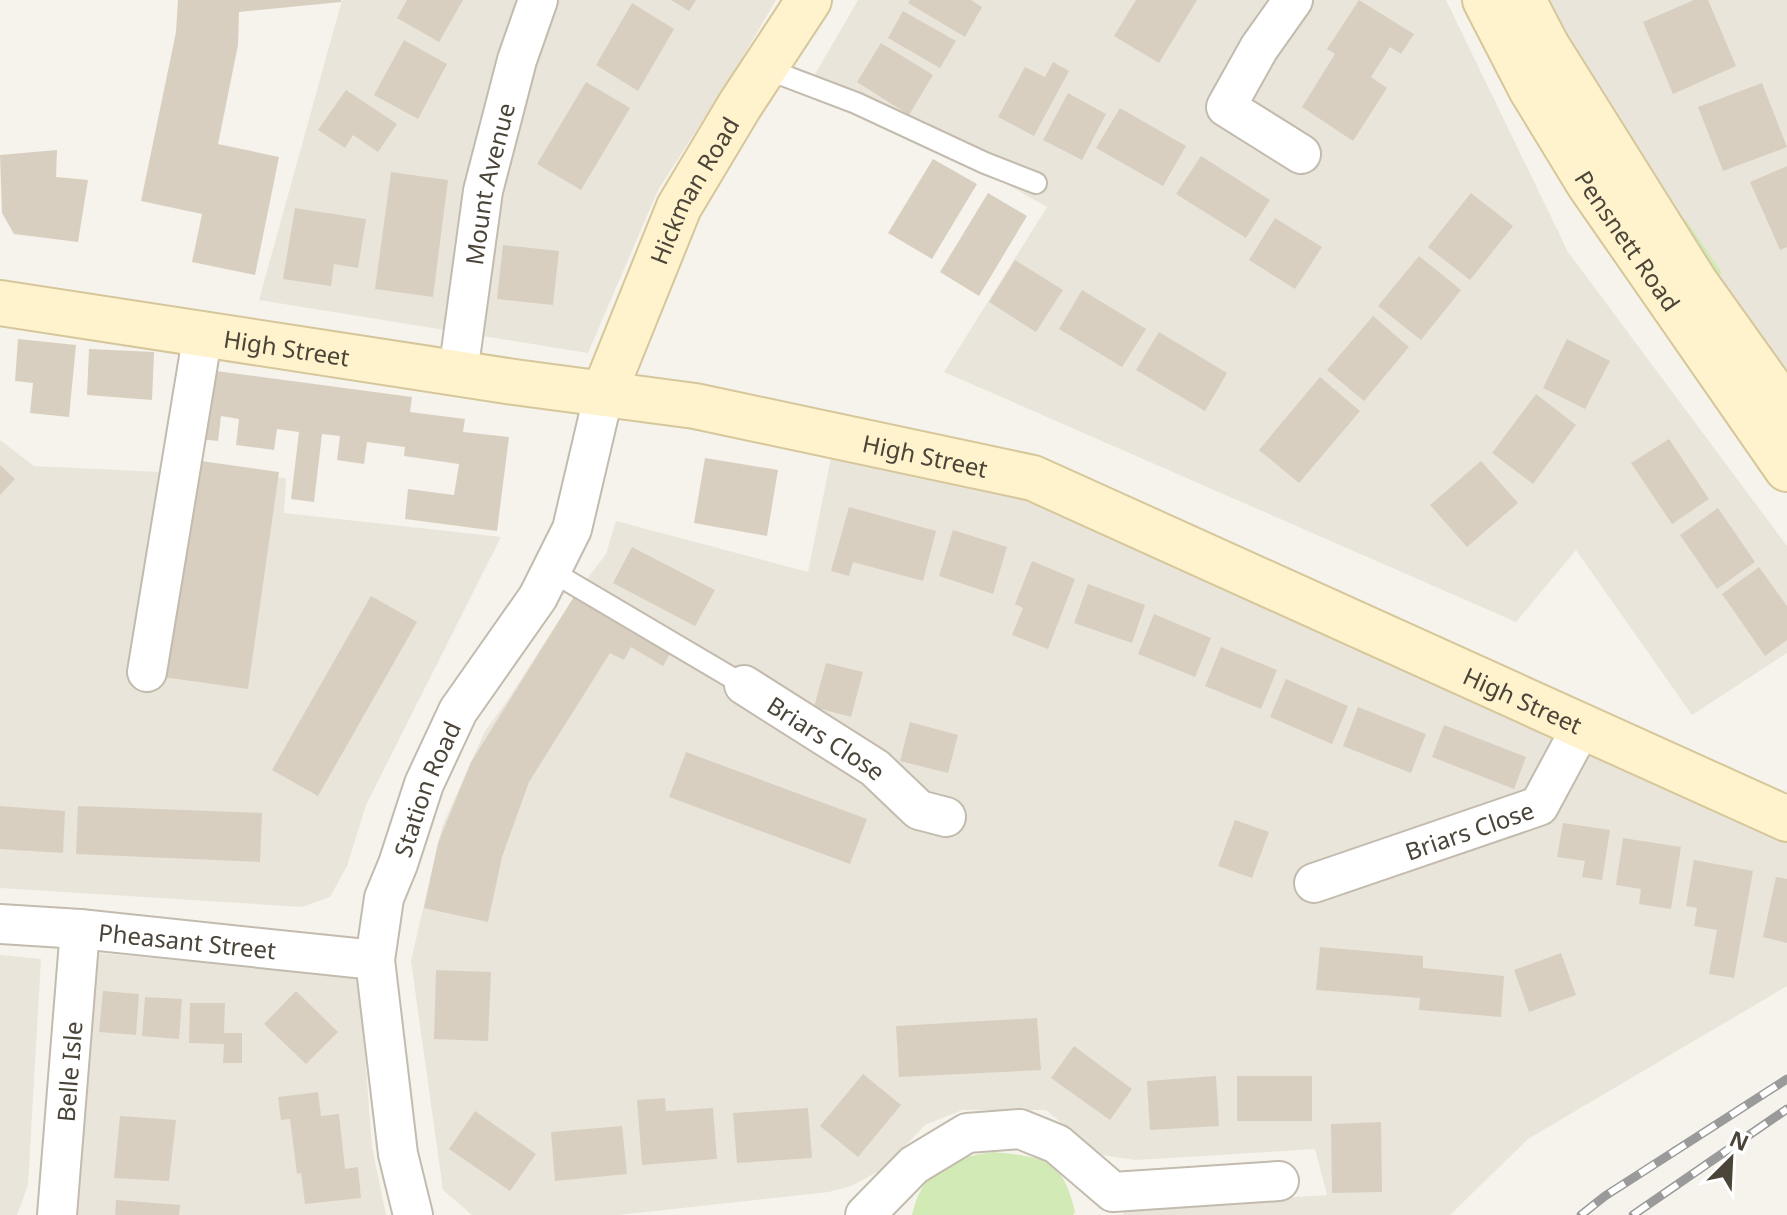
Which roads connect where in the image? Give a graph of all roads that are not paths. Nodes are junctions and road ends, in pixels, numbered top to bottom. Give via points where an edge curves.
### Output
1 (538, 0) edge
2 (809, 0) edge
3 (1293, 0) edge
4 (1485, 0) edge
5 (1523, 0) edge
6 (764, 68) junction
7 (1301, 154) dead end
8 (1036, 183) dead end
9 (0, 303) edge
10 (203, 333) junction
11 (458, 373) junction
12 (604, 393) junction
13 (1768, 412) edge
14 (1787, 441) edge
15 (1787, 469) edge
16 (551, 571) junction
17 (147, 672) dead end
18 (744, 685) joint
19 (1582, 726) junction
20 (946, 817) dead end
21 (1787, 819) edge
22 (1314, 883) dead end
23 (0, 924) edge
24 (80, 929) junction
25 (375, 960) junction
26 (1279, 1181) dead end
27 (1107, 1204) edge
28 (57, 1215) edge
29 (413, 1215) edge
30 (865, 1215) edge

1 - 11 street, Mount Avenue via 483,191
2 - 6 main road, Hickman Road
3 - 7 street via 1226,107
4 - 13 main road, Pensnett Road via 1589,184
5 - 13 main road, Pensnett Road
6 - 8 lane
6 - 12 main road, Hickman Road via 679,207
9 - 10 main road, High Street
10 - 11 main road, High Street
10 - 17 street
11 - 12 main road, High Street
12 - 16 street, Station Road via 572,529
12 - 19 main road, High Street via 695,406 1033,478
13 - 14 lane
13 - 15 main road, Pensnett Road
16 - 18 lane
16 - 25 street, Station Road via 458,711 424,784 384,898
18 - 20 street, Briars Close via 875,768 919,810
19 - 21 main road, High Street
19 - 22 street, Briars Close via 1539,806
23 - 24 street, Pheasant Street
24 - 25 street, Pheasant Street
24 - 28 street, Belle Isle
25 - 29 street, Station Road via 398,1154
26 - 27 street
27 - 30 street via 1057,1144 1020,1129 967,1133 914,1165

